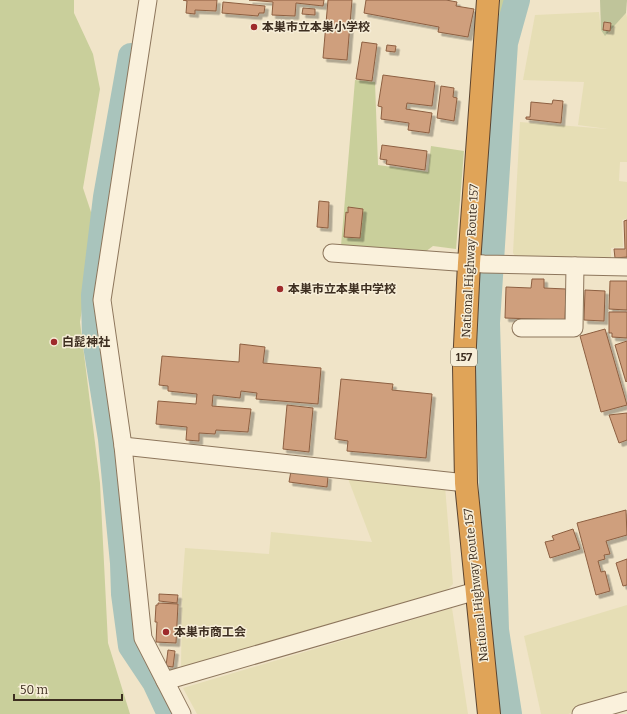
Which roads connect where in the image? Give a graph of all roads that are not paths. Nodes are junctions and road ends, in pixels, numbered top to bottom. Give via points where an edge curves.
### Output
1 (148, 0) edge
2 (488, 0) edge
3 (332, 253) dead end
4 (477, 264) junction
5 (575, 266) junction
6 (627, 267) edge
7 (521, 328) dead end
8 (123, 446) junction
9 (466, 483) junction
10 (476, 591) junction
11 (165, 682) junction
12 (627, 701) edge
13 (182, 714) edge
14 (489, 714) edge
15 (581, 714) edge

1 - 8 street via 102,300
2 - 4 highway, National Highway Route 157 / 157
3 - 4 street
4 - 5 street
4 - 9 highway, National Highway Route 157 / 157 via 464,366
5 - 6 street
5 - 7 street via 574,328
8 - 9 street
8 - 11 street via 143,638
9 - 10 highway, National Highway Route 157 / 157
10 - 11 street
10 - 14 highway, National Highway Route 157 / 157
11 - 13 street
12 - 15 street

